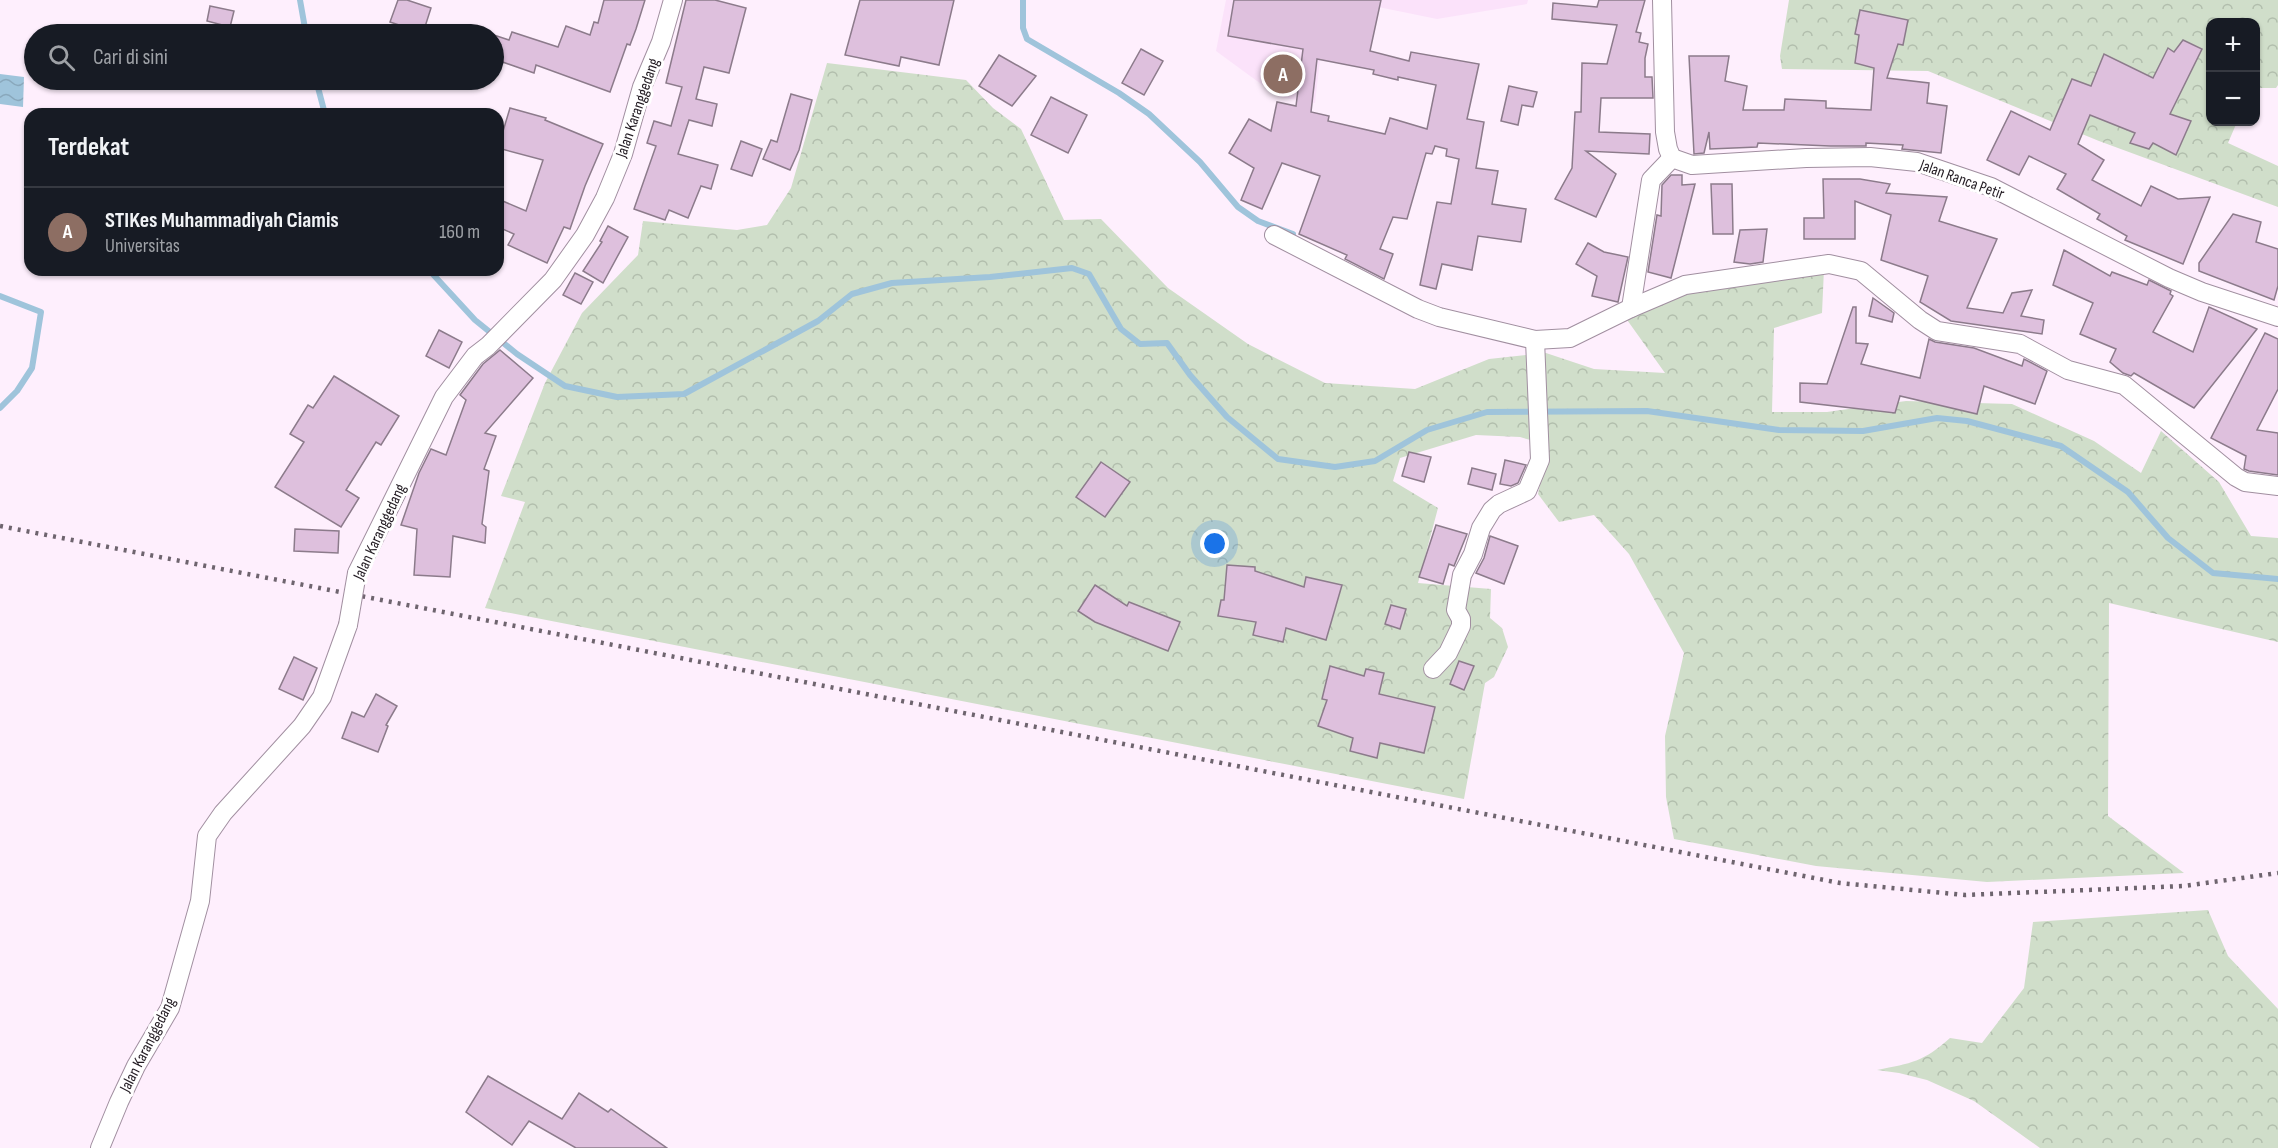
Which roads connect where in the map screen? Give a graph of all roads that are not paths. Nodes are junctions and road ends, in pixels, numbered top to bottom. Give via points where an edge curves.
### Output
1 (673, 0) edge
2 (1662, 0) edge
3 (1672, 158) junction
4 (1274, 235) dead end
5 (1630, 308) junction
6 (2278, 317) edge
7 (1535, 340) junction
8 (2278, 486) edge
9 (1433, 669) dead end
10 (100, 1148) edge

1 - 10 street, Jalan Karanggedang, bridge via 623,154 585,235 554,280 475,356 444,398 357,573 348,625 322,696 302,726 207,836 200,901 170,1008 136,1066
2 - 3 street via 1665,132
3 - 5 street via 1651,180
3 - 6 street, Jalan Ranca Petir via 1692,165 1870,157 1917,162 1990,187 2169,278
4 - 7 street via 1418,309
5 - 7 street via 1570,338
5 - 8 street via 1703,281 1829,264 1852,268 1938,331 2020,344 2068,370 2124,385 2236,477 2245,482
7 - 9 street via 1538,471 1527,491 1499,504 1481,528 1462,575 1456,610 1461,626 1448,653

